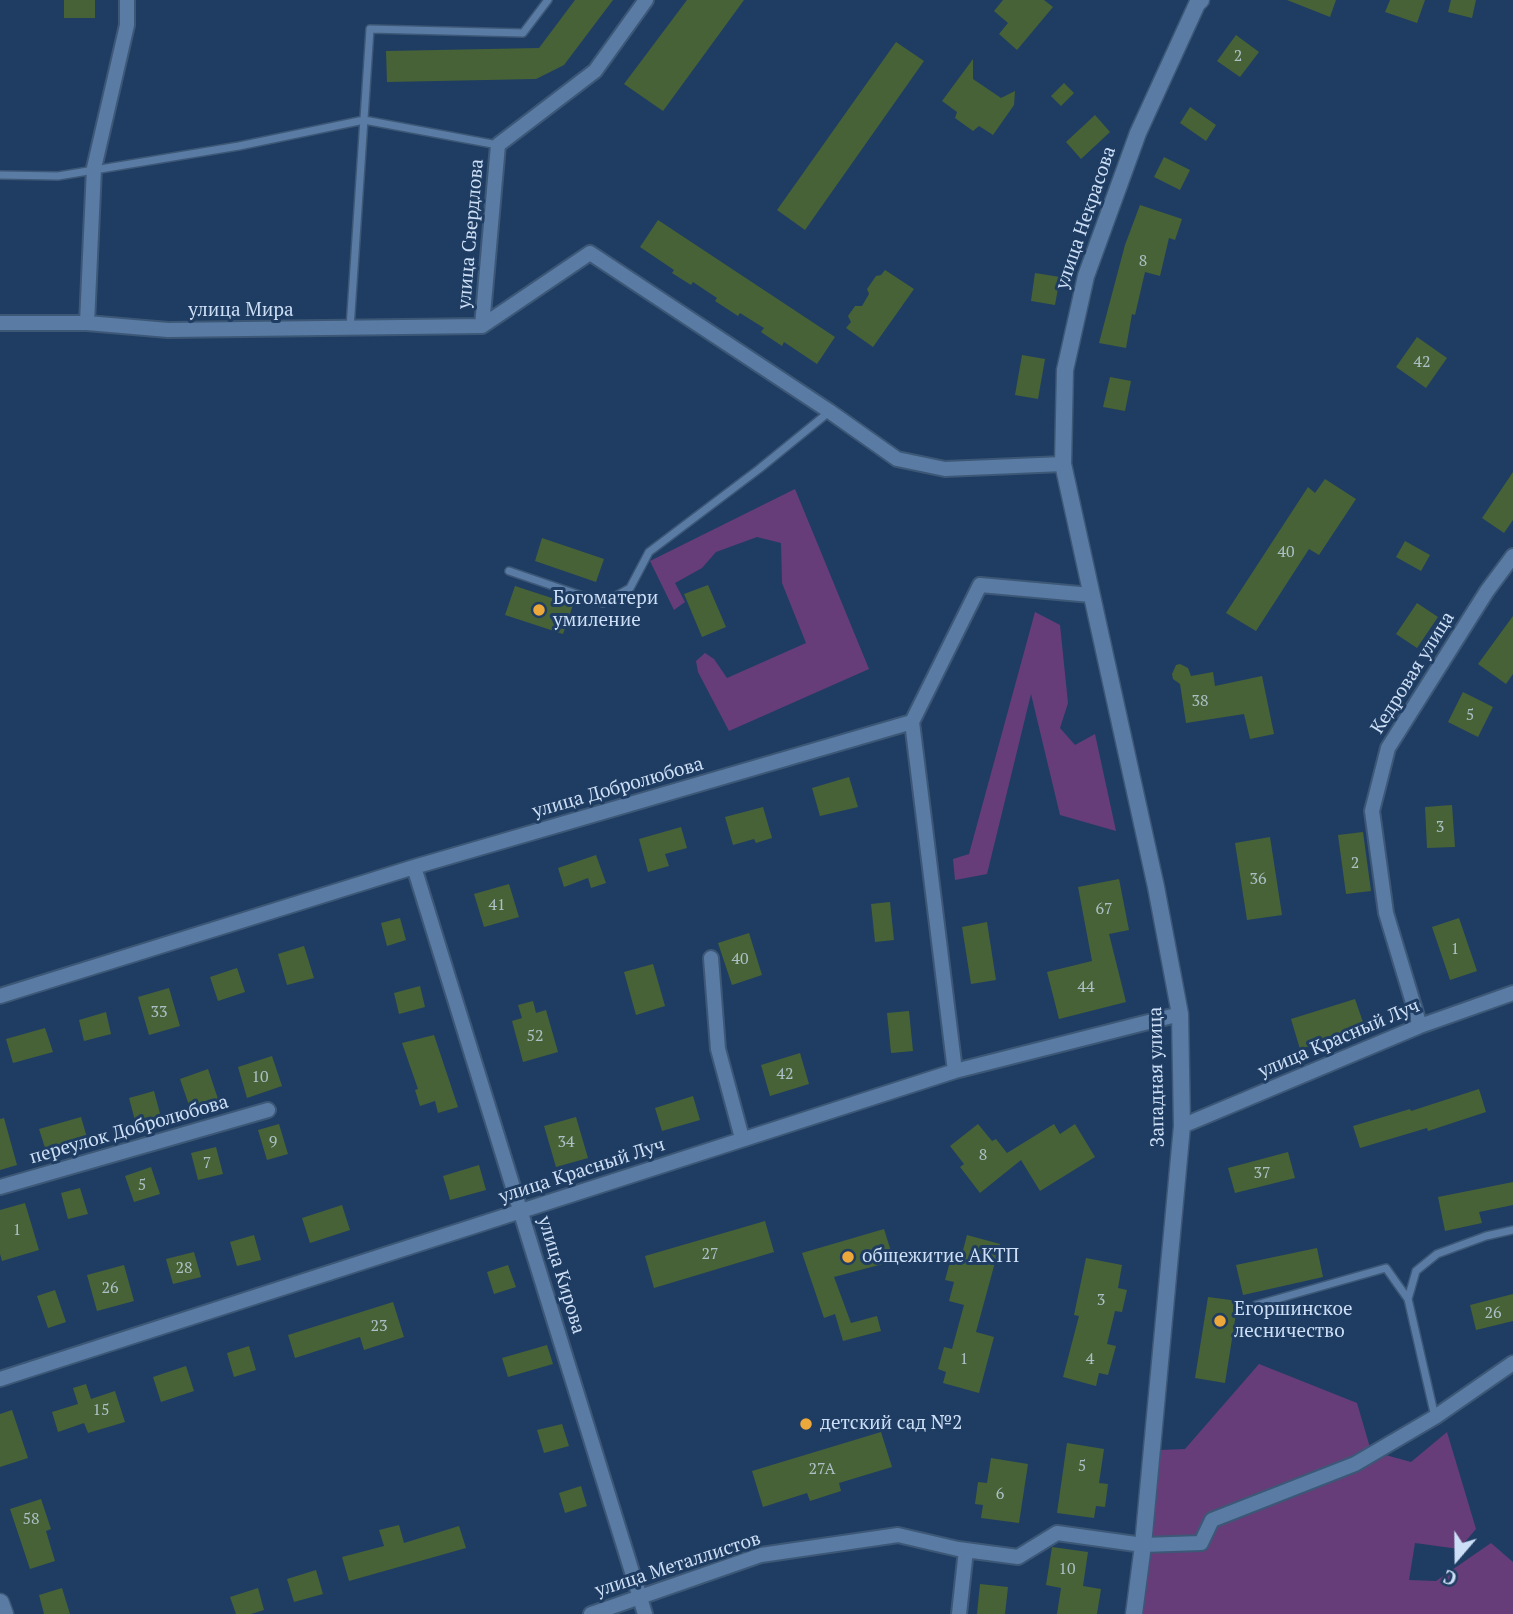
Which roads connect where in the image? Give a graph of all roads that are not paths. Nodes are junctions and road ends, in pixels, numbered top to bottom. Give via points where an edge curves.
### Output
1 (127, 0) edge
2 (548, 0) edge
3 (646, 0) edge
4 (1201, 0) edge
5 (364, 120) junction
6 (498, 145) junction
7 (94, 168) junction
8 (0, 175) edge
9 (0, 323) edge
10 (87, 323) junction
11 (482, 326) junction
12 (351, 329) junction
13 (829, 411) junction
14 (1063, 464) junction
15 (1513, 556) edge
16 (509, 571) dead end
17 (1091, 595) junction
18 (912, 722) junction
19 (414, 867) junction
20 (711, 958) dead end
21 (1513, 993) edge
22 (0, 996) edge
23 (1180, 1014) junction
24 (1420, 1026) junction
25 (955, 1071) junction
26 (268, 1110) dead end
27 (1182, 1126) junction
28 (742, 1138) junction
29 (0, 1187) edge
30 (521, 1211) junction
31 (1513, 1230) edge
32 (1408, 1299) junction
33 (1256, 1305) dead end
34 (1513, 1363) edge
35 (0, 1379) edge
36 (1435, 1417) junction
37 (1143, 1545) junction
38 (966, 1550) junction
39 (640, 1598) junction
40 (0, 1603) edge
41 (4, 1614) edge
42 (592, 1614) edge
43 (645, 1614) edge
44 (959, 1614) edge
45 (1134, 1614) edge

1 - 7 street via 127,24
2 - 5 lane via 523,33 370,30
3 - 6 street, улица Свердлова via 596,71
4 - 14 street, улица Некрасова via 1138,133 1086,276 1065,370
5 - 6 lane
5 - 7 lane via 239,146
5 - 12 lane
6 - 11 street, улица Свердлова
7 - 8 lane via 58,176
7 - 10 street
9 - 10 street, улица Мира
10 - 12 street, улица Мира via 168,330
11 - 12 street, улица Мира
11 - 13 street via 590,253
13 - 14 street via 897,459 945,469
13 - 16 lane via 649,552 630,587 603,603
14 - 17 street, Западная улица
15 - 24 street, Кедровая улица via 1388,748 1372,811 1386,913
17 - 18 street via 980,585
17 - 23 street, Западная улица
18 - 19 street, улица Добролюбова
18 - 25 street
19 - 22 street, улица Добролюбова
19 - 30 street, улица Кирова
20 - 28 street via 718,1049
21 - 24 street, улица Красный Луч
23 - 25 street, улица Красный Луч
23 - 27 street, Западная улица
24 - 27 street, улица Красный Луч
25 - 28 street, улица Красный Луч
26 - 29 street, переулок Добролюбова
27 - 37 street, Западная улица
28 - 30 street, улица Красный Луч
30 - 35 street, улица Красный Луч
30 - 39 street, улица Кирова
31 - 32 lane via 1437,1254 1416,1271
32 - 33 lane via 1386,1268
32 - 36 lane
34 - 36 street
36 - 37 street, улица Металлистов via 1355,1464 1212,1520 1201,1544
37 - 38 street, улица Металлистов via 1057,1532 1018,1557
37 - 45 street, Западная улица
38 - 39 street, улица Металлистов via 898,1535 761,1555
38 - 44 street
39 - 42 street, улица Металлистов
39 - 43 street, улица Кирова
40 - 41 main road

